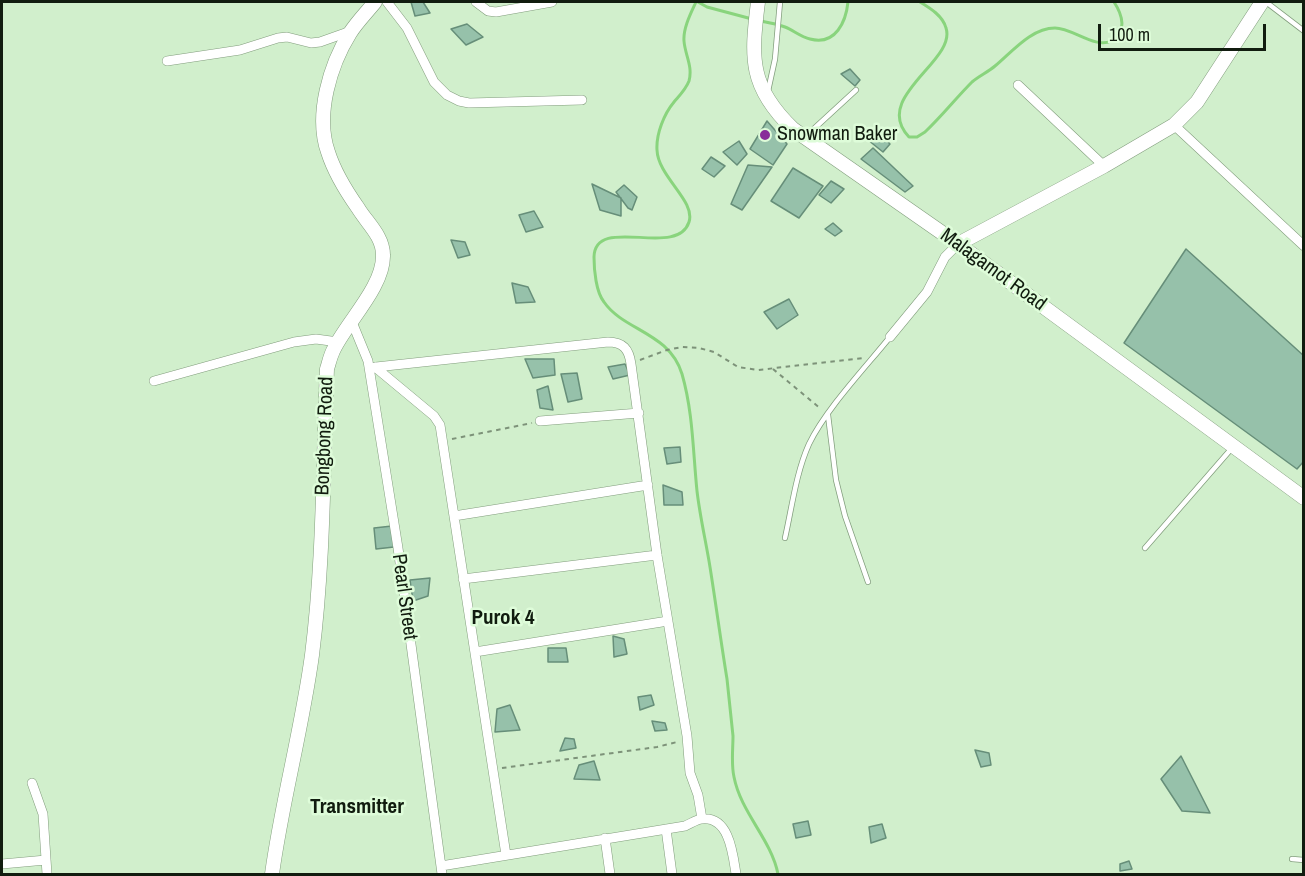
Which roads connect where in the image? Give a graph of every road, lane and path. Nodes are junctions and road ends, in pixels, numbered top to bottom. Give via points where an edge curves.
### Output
1 (375, 2) edge
2 (387, 2) edge
3 (476, 2) edge
4 (552, 2) edge
5 (758, 2) edge
6 (780, 2) edge
7 (1264, 2) edge
8 (351, 31) junction
9 (1304, 31) edge
10 (167, 61) dead end
11 (1018, 85) dead end
12 (856, 90) dead end
13 (766, 98) junction
14 (582, 100) dead end
15 (1174, 125) junction
16 (804, 138) junction
17 (1104, 166) junction
18 (958, 244) junction
19 (1304, 246) edge
20 (352, 322) junction
21 (890, 337) joint
22 (338, 342) junction
23 (875, 356) junction
24 (372, 364) junction
25 (632, 364) junction
26 (772, 369) junction
27 (154, 381) dead end
28 (639, 413) junction
29 (828, 415) junction
30 (540, 421) joint
31 (442, 441) junction
32 (1234, 447) junction
33 (648, 485) junction
34 (1304, 498) edge
35 (454, 516) junction
36 (785, 538) dead end
37 (1145, 548) dead end
38 (657, 555) junction
39 (464, 579) junction
40 (868, 582) dead end
41 (668, 621) junction
42 (475, 652) junction
43 (687, 736) junction
44 (493, 770) junction
45 (32, 783) dead end
46 (702, 819) junction
47 (666, 828) junction
48 (605, 838) junction
49 (506, 855) junction
50 (46, 860) junction
51 (1292, 860) dead end
52 (1304, 860) edge
53 (2, 864) edge
54 (441, 870) edge
55 (47, 874) edge
56 (272, 874) edge
57 (610, 874) edge
58 (672, 874) edge
59 (736, 874) edge

1 - 8 street, Bongbong Road
2 - 14 street via 407,28 434,82 447,95 469,103
3 - 4 street via 496,12
5 - 13 street, Malagamot Road via 753,41 755,68
6 - 13 lane via 773,72
7 - 9 lane
7 - 15 street via 1197,102
8 - 10 street via 320,42 278,38 240,50
8 - 20 street, Bongbong Road via 330,79 324,117 327,150 375,231 383,256 380,272
11 - 17 street
12 - 16 lane
13 - 16 street, Malagamot Road
15 - 17 street
15 - 19 street
16 - 18 street, Malagamot Road
17 - 18 street
18 - 21 street via 945,257 927,292
18 - 32 street, Malagamot Road
20 - 22 street, Bongbong Road
20 - 24 street, Pearl Street
21 - 23 lane
22 - 27 street via 294,342
22 - 56 street, Bongbong Road via 327,369 322,531 312,656
23 - 26 path
23 - 29 lane
24 - 25 street via 608,342 625,346
24 - 31 street via 434,416
24 - 54 street, Pearl Street
25 - 26 path via 682,347 714,352 738,367
25 - 28 street
26 - 29 path
28 - 30 street
28 - 33 street
29 - 36 lane via 804,456
29 - 40 lane via 843,507
30 - 31 path
31 - 35 street
32 - 34 street, Malagamot Road
32 - 37 lane
33 - 35 street
33 - 38 street
35 - 39 street
38 - 39 street
38 - 41 street
39 - 42 street
41 - 42 street
41 - 43 street
42 - 44 street
43 - 44 path via 657,747
43 - 46 street via 690,773
44 - 49 street
45 - 50 street via 43,814
46 - 47 street
46 - 59 street via 717,822 725,831
47 - 48 street
47 - 58 street
48 - 49 street
48 - 57 street
49 - 54 street
50 - 53 street
50 - 55 street
51 - 52 lane

